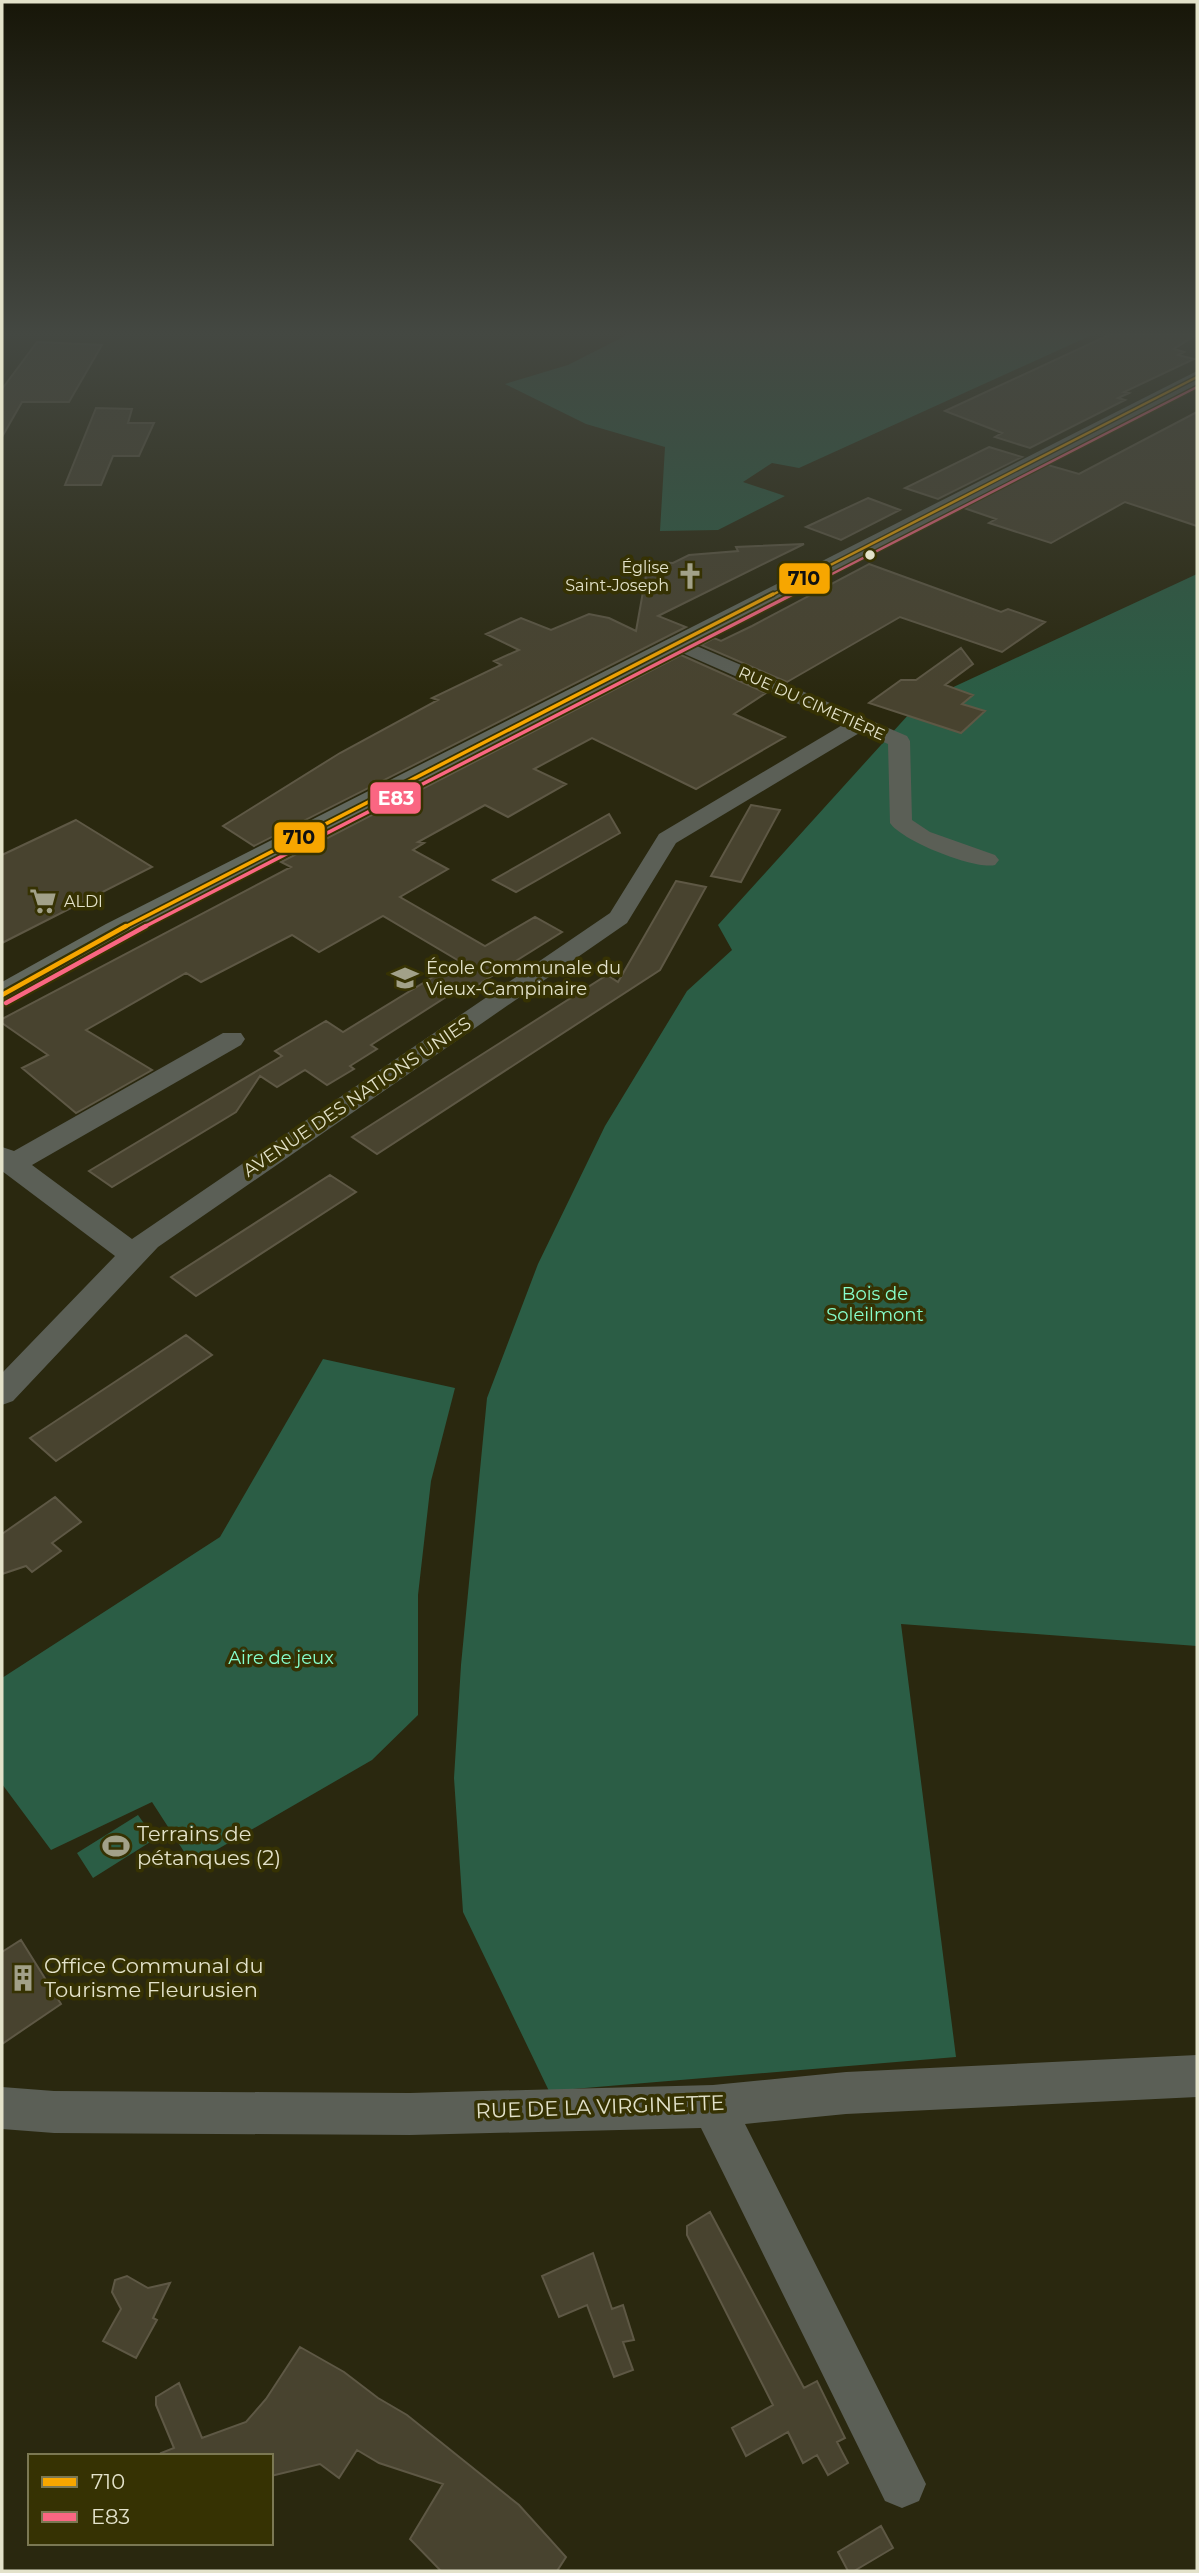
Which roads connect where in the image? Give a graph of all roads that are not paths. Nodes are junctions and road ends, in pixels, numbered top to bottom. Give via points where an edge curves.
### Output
1 (1047, 454) edge
2 (678, 644) junction
3 (859, 724) junction
4 (987, 860) dead end
5 (2, 995) edge
6 (232, 1039) dead end
7 (7, 1160) edge
8 (134, 1255) junction
9 (2, 1393) edge
10 (1197, 2076) edge
11 (713, 2106) junction
12 (2, 2108) edge
13 (902, 2484) dead end

1 - 2 main road
2 - 3 street, RUE DU CIMETIÈRE
2 - 5 main road via 117,931
3 - 4 street, RUE DU CIMETIÈRE via 899,741 901,823 922,837
3 - 8 street, AVENUE DES NATIONS UNIES via 667,839 619,918 148,1240
6 - 7 street
7 - 8 street
8 - 9 street, AVENUE DES NATIONS UNIES
10 - 11 street, RUE DE LA VIRGINETTE via 859,2092
11 - 12 street, RUE DE LA VIRGINETTE via 410,2114
11 - 13 street

